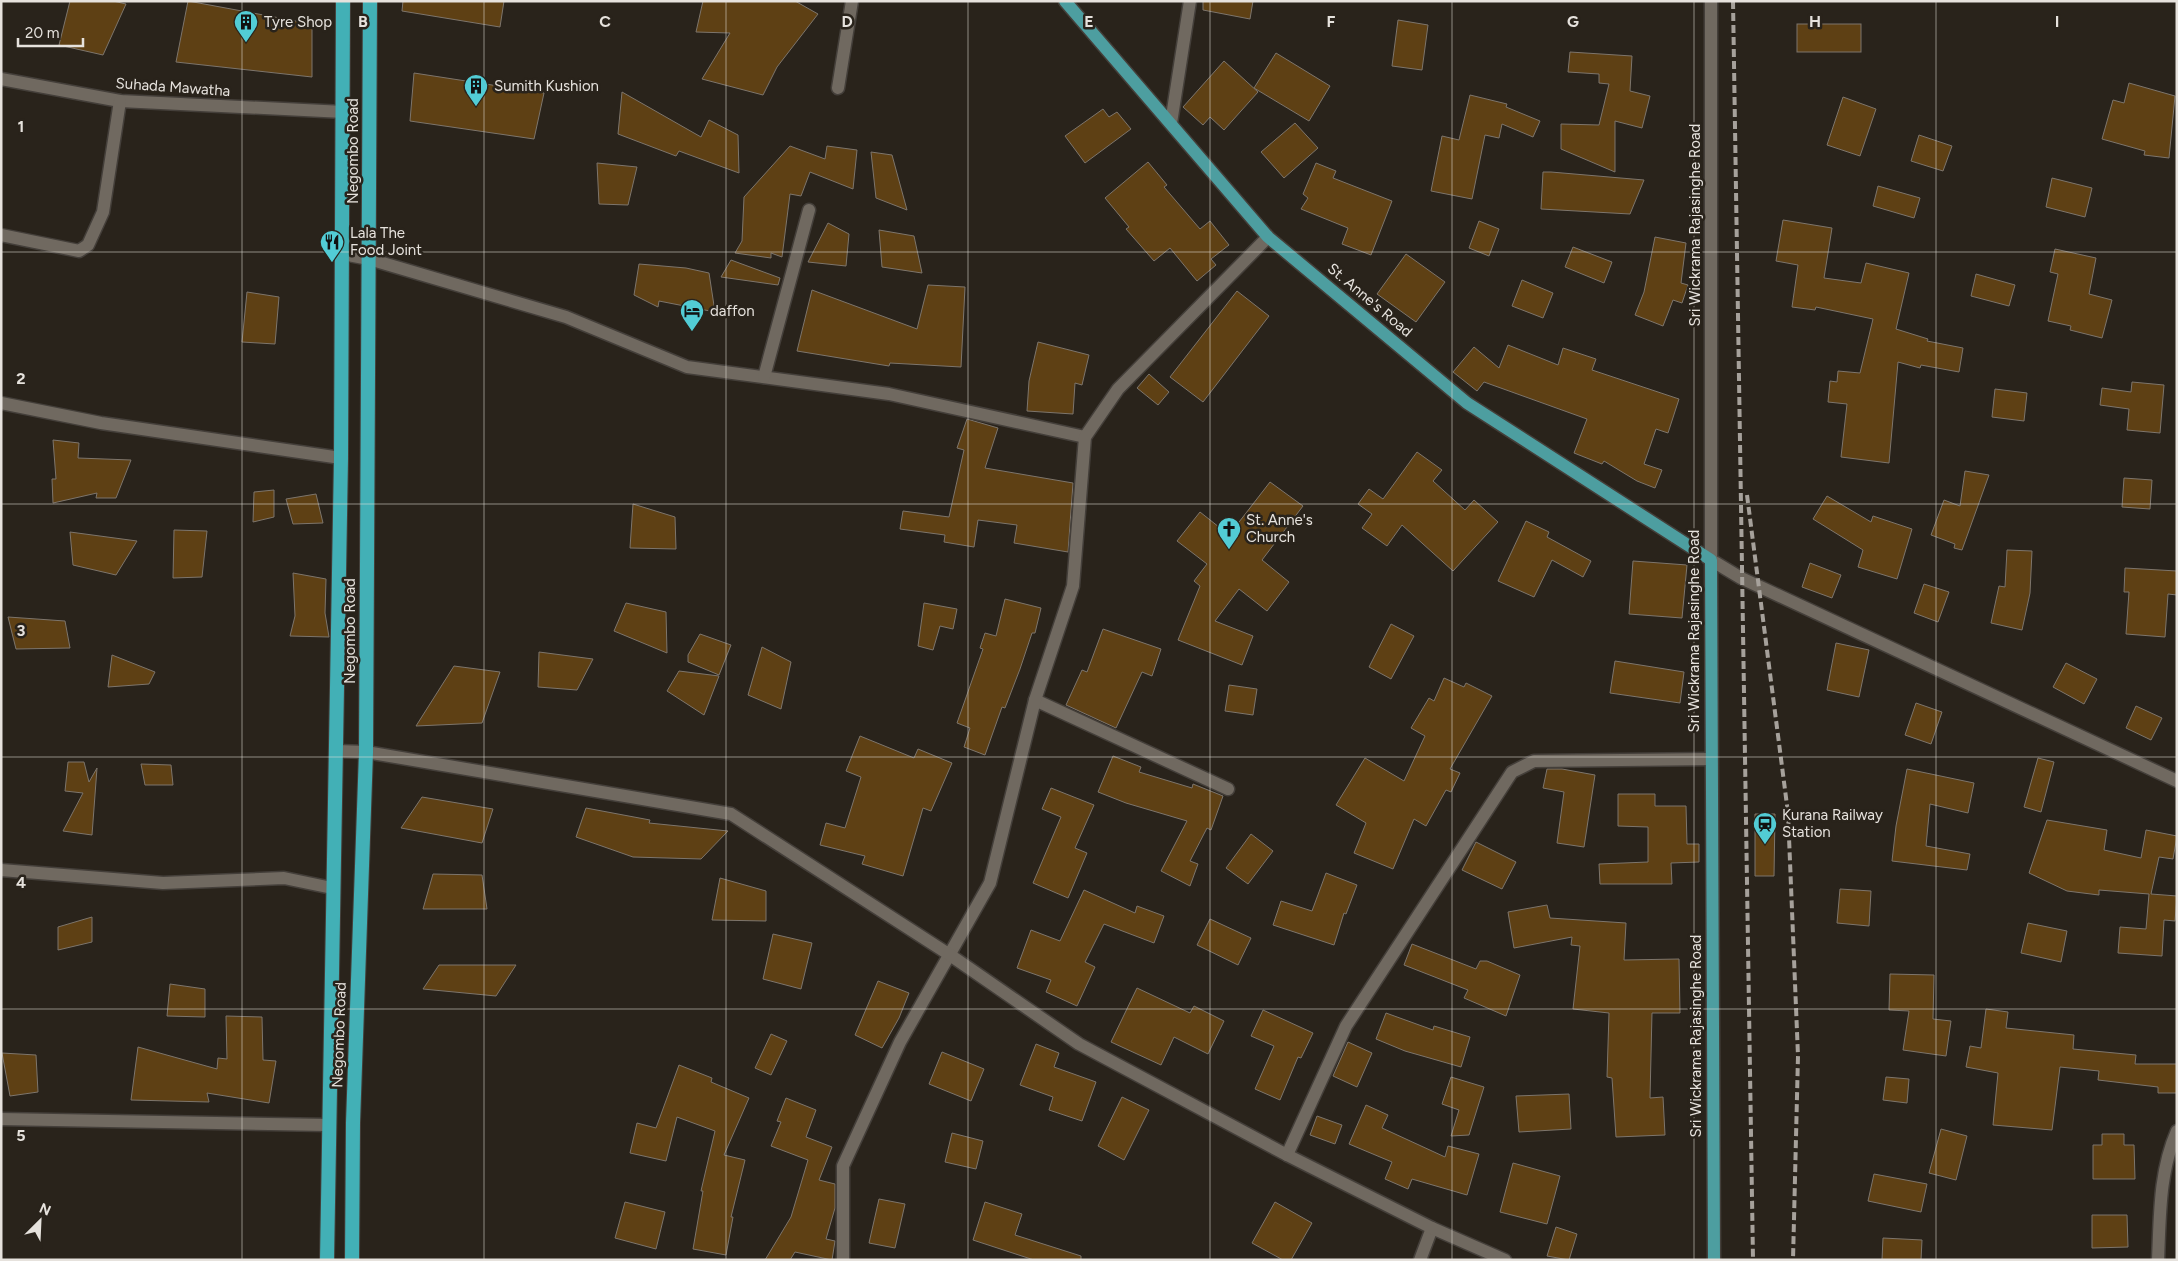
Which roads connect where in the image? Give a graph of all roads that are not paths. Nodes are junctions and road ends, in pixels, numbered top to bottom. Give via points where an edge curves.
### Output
1 (343, 1) edge
2 (370, 1) edge
3 (852, 1) edge
4 (1065, 1) edge
5 (1190, 1) edge
6 (1712, 1) edge
7 (1, 79) edge
8 (838, 88) dead end
9 (120, 101) junction
10 (344, 112) junction
11 (1171, 123) junction
12 (809, 210) dead end
13 (1, 235) edge
14 (1268, 237) junction
15 (344, 254) junction
16 (369, 259) junction
17 (764, 377) junction
18 (1, 403) edge
19 (1085, 437) junction
20 (341, 458) junction
21 (1711, 560) junction
22 (1035, 700) junction
23 (337, 751) junction
24 (366, 752) junction
25 (1711, 759) junction
26 (2177, 781) edge
27 (1228, 789) dead end
28 (1, 870) edge
29 (332, 888) junction
30 (950, 955) junction
31 (1, 1119) edge
32 (328, 1125) junction
33 (2177, 1131) edge
34 (1287, 1155) junction
35 (1432, 1228) junction
36 (327, 1260) edge
37 (352, 1260) edge
38 (843, 1260) edge
39 (1420, 1260) edge
40 (1505, 1260) edge
41 (1714, 1260) edge
42 (2158, 1260) edge

1 - 10 highway, Negombo Road
2 - 16 highway, Negombo Road
3 - 8 street
4 - 11 main road, St. Anne's Road
5 - 11 street
6 - 21 street, Sri Wickrama Rajasinghe Road
7 - 9 street, Suhada Mawatha
9 - 10 street, Suhada Mawatha
9 - 13 street via 103,212 88,245 79,251
10 - 15 highway, Negombo Road
11 - 14 main road, St. Anne's Road
12 - 17 street
14 - 19 street via 1118,389
14 - 21 main road, St. Anne's Road via 1468,403
15 - 16 street
15 - 20 highway, Negombo Road
16 - 17 street via 566,317 686,367
16 - 24 highway, Negombo Road
17 - 19 street via 889,394
18 - 20 street via 101,423
19 - 22 street via 1073,586
20 - 23 highway, Negombo Road
21 - 25 main road, Sri Wickrama Rajasinghe Road
21 - 26 street via 1740,578
22 - 27 street
22 - 30 street via 990,883
23 - 24 street
23 - 29 highway, Negombo Road
24 - 30 street via 731,814
24 - 37 highway, Negombo Road
25 - 34 street via 1534,760 1512,772 1346,1026
25 - 41 main road, Sri Wickrama Rajasinghe Road
28 - 29 street via 163,883 284,878
29 - 32 highway, Negombo Road
30 - 34 street via 1079,1044
30 - 38 street via 900,1042 843,1166
31 - 32 street
32 - 36 highway, Negombo Road
33 - 42 street via 2168,1151 2162,1188
34 - 35 street
35 - 39 street
35 - 40 street

